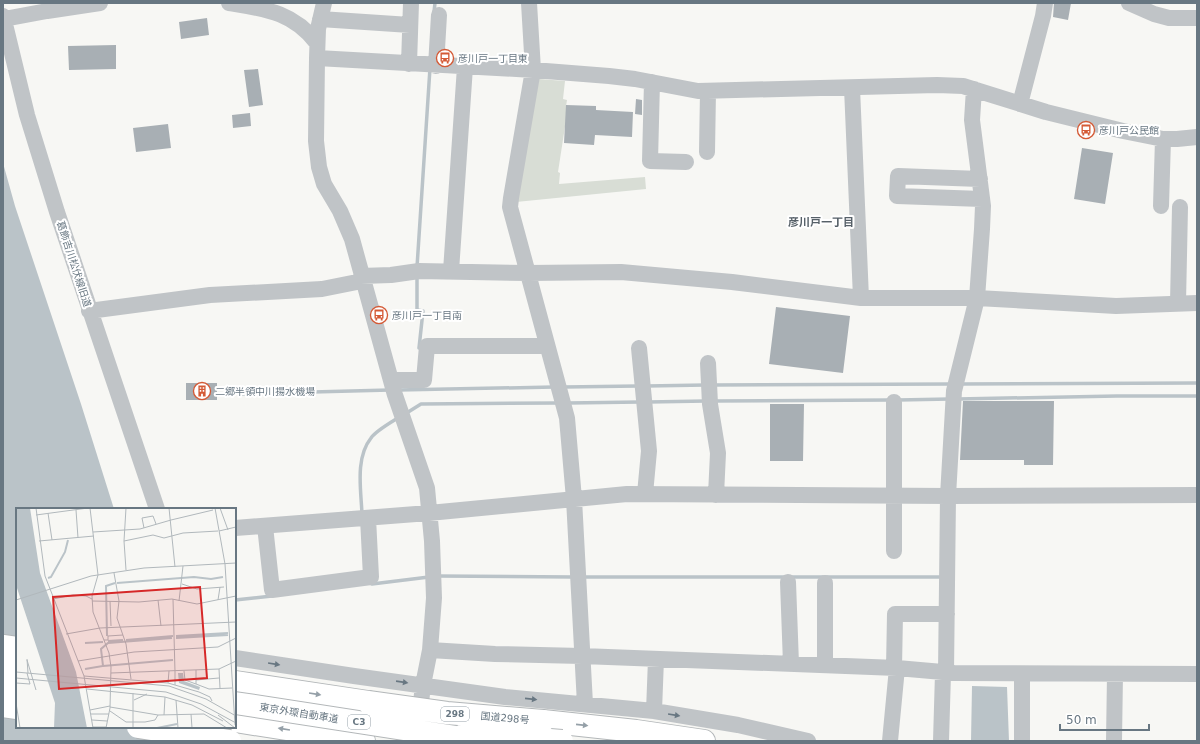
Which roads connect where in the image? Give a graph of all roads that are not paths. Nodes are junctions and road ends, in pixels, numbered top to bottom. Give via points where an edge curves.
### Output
1 (100, 3) edge
2 (229, 3) edge
3 (324, 3) edge
4 (411, 3) edge
5 (529, 3) edge
6 (1045, 3) edge
7 (1129, 3) edge
8 (1154, 8) edge
9 (1178, 10) edge
10 (439, 15) dead end
11 (3, 18) edge
12 (1197, 18) edge
13 (320, 19) junction
14 (410, 25) junction
15 (317, 51) junction
16 (409, 64) junction
17 (436, 66) junction
18 (465, 67) junction
19 (533, 70) junction
20 (652, 82) junction
21 (852, 88) junction
22 (974, 89) junction
23 (708, 91) junction
24 (1020, 104) junction
25 (1197, 137) edge
26 (1163, 139) junction
27 (708, 152) dead end
28 (686, 162) dead end
29 (980, 179) junction
30 (982, 199) junction
31 (1161, 206) dead end
32 (1180, 207) dead end
33 (451, 271) junction
34 (528, 273) junction
35 (362, 278) junction
36 (861, 298) junction
37 (977, 298) junction
38 (1178, 303) junction
39 (1197, 303) edge
40 (89, 311) junction
41 (547, 346) junction
42 (639, 348) dead end
43 (708, 363) dead end
44 (391, 380) junction
45 (894, 402) dead end
46 (645, 494) junction
47 (716, 495) junction
48 (1197, 495) edge
49 (895, 496) junction
50 (948, 496) junction
51 (574, 499) junction
52 (157, 508) edge
53 (429, 513) junction
54 (368, 518) junction
55 (264, 526) junction
56 (236, 528) edge
57 (894, 551) dead end
58 (788, 582) dead end
59 (825, 583) dead end
60 (947, 614) junction
61 (3, 646) edge
62 (16, 648) edge
63 (430, 650) junction
64 (582, 656) junction
65 (236, 658) edge
66 (656, 659) junction
67 (790, 664) junction
68 (825, 665) junction
69 (3, 668) edge
70 (895, 668) junction
71 (16, 670) edge
72 (948, 673) junction
73 (1022, 674) junction
74 (1115, 674) junction
75 (1197, 674) edge
76 (236, 682) edge
77 (423, 685) junction
78 (3, 686) edge
79 (16, 688) edge
80 (236, 703) edge
81 (585, 704) junction
82 (3, 706) edge
83 (16, 708) edge
84 (654, 711) junction
85 (236, 721) edge
86 (145, 728) edge
87 (206, 728) edge
88 (395, 728) junction
89 (207, 741) edge
90 (230, 741) edge
91 (364, 741) edge
92 (417, 741) edge
93 (482, 741) edge
94 (562, 741) edge
95 (704, 741) edge
96 (808, 741) edge
97 (890, 741) edge
98 (942, 741) edge
99 (952, 741) edge
100 (1022, 741) edge
101 (1114, 741) edge

1 - 11 street
2 - 15 street via 276,12 310,34
3 - 13 street
4 - 14 street
5 - 19 street
6 - 24 street
7 - 8 street
8 - 9 street via 1169,18
9 - 12 street
10 - 17 street
11 - 40 street, 葛飾吉川松伏線旧道 via 27,115
13 - 14 street
13 - 15 street
14 - 16 street
15 - 16 street
15 - 35 street via 316,141 319,167 324,184 352,239
16 - 17 street
17 - 18 street
18 - 19 street
18 - 33 street
19 - 20 street
19 - 34 street via 510,198 510,207
20 - 23 street
20 - 28 street via 650,161
21 - 22 street via 937,85
21 - 23 street
21 - 36 street
22 - 24 street
22 - 29 street via 972,120
23 - 27 street
24 - 26 street via 1087,123
25 - 26 street
26 - 31 street
29 - 30 street
29 - 30 street via 898,176 898,196
30 - 37 street
32 - 38 street
33 - 34 street
33 - 35 street via 419,271
34 - 36 street via 621,272 732,282
34 - 41 street
35 - 40 street via 322,289 210,295
35 - 44 street
36 - 37 street
37 - 38 street via 1116,306
37 - 50 street via 954,391
38 - 39 street
40 - 52 street, 葛飾吉川松伏線旧道
41 - 44 street via 427,346 424,380
41 - 51 street via 567,418
42 - 46 street via 650,451
43 - 47 street via 710,404 718,453
44 - 53 street via 427,488
45 - 49 street
46 - 47 street
46 - 51 street
47 - 49 street
48 - 50 street
49 - 50 street
49 - 57 street
50 - 60 street
51 - 53 street
51 - 64 street
53 - 54 street
53 - 63 street via 434,598
54 - 55 street
54 - 55 street via 371,577 272,590
55 - 56 street
58 - 67 street
59 - 68 street
60 - 70 street via 896,614
60 - 72 street
61 - 62 highway
63 - 64 street
63 - 77 street
64 - 66 street
64 - 81 street
65 -> 77 street
66 - 67 street
66 - 84 street
67 - 68 street
68 - 70 street
69 - 71 highway
70 - 72 street
70 - 97 street
72 - 73 street
72 - 98 street
72 - 99 street
73 - 74 street
73 - 100 street
74 - 75 street
74 - 101 street
76 -> 95 highway, 国道298号 / 298, bridge via 447,713 636,731
77 -> 81 street via 504,697
77 - 92 street
78 - 79 highway
80 - 88 highway, 東京外環自動車道 / C3, bridge
81 - 84 street
82 - 83 highway
84 -> 96 street via 738,725
91 -> 85 highway, 東京外環自動車道 / C3
86 - 90 highway, bridge
87 - 89 street
88 - 93 highway, 東京外環自動車道 / C3, bridge
88 - 94 highway, 298, bridge

